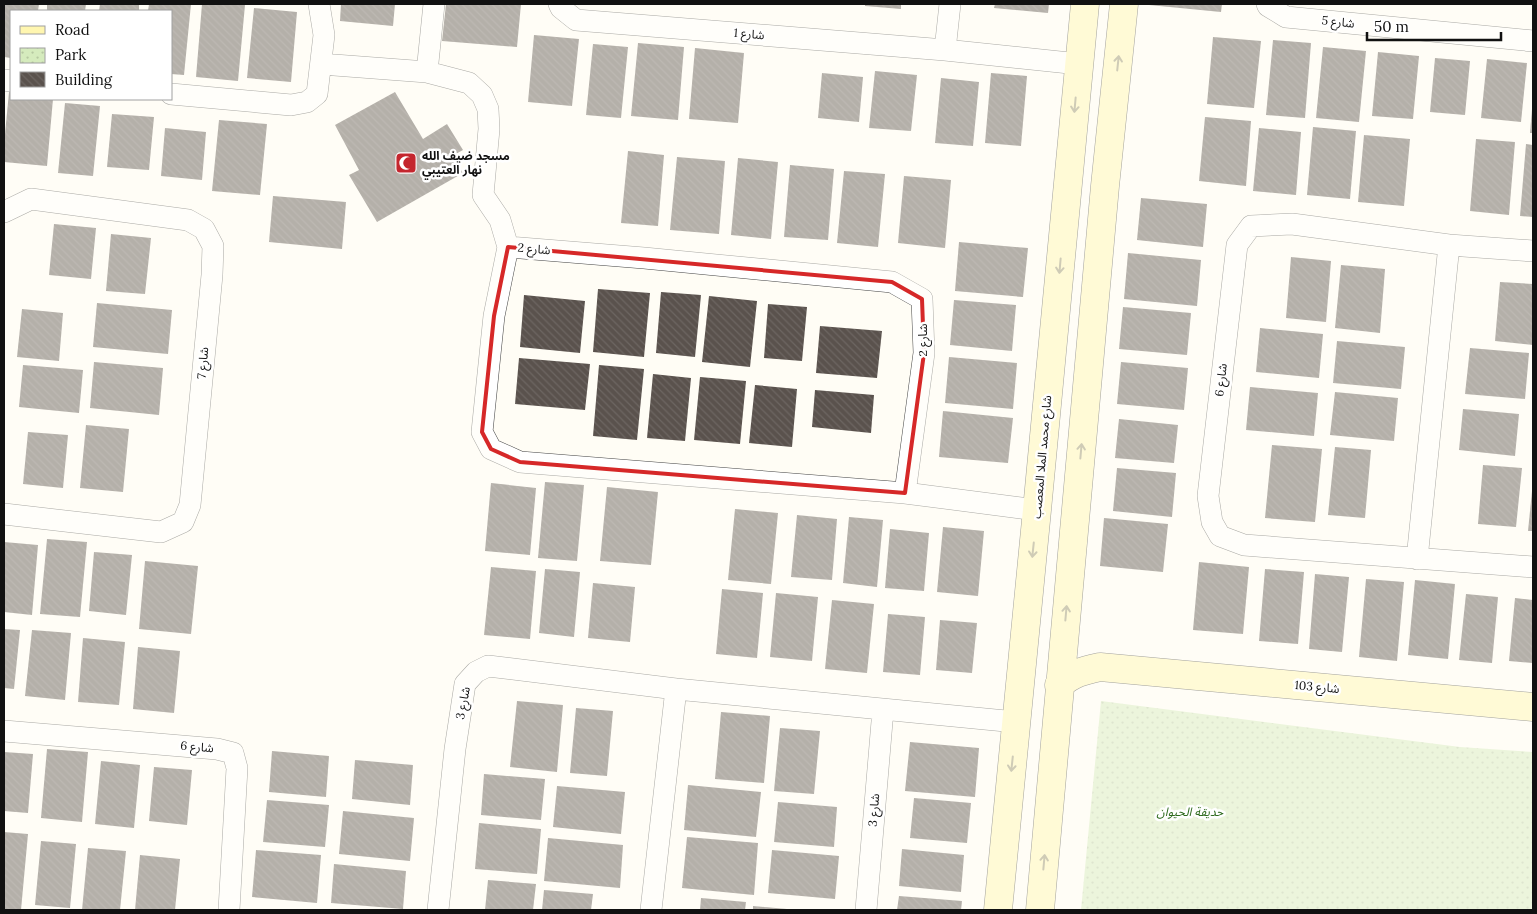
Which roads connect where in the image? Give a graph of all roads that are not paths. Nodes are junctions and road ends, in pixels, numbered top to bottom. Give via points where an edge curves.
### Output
1 (319, 4) edge
2 (434, 4) edge
3 (559, 4) edge
4 (950, 4) edge
5 (1085, 4) edge
6 (1124, 4) edge
7 (1267, 4) edge
8 (1533, 41) edge
9 (945, 50) junction
10 (321, 64) junction
11 (1078, 64) junction
12 (427, 72) junction
13 (172, 94) edge
14 (1105, 186) junction
15 (1067, 192) junction
16 (4, 212) edge
17 (1449, 245) junction
18 (508, 247) junction
19 (1533, 251) edge
20 (905, 493) junction
21 (1037, 510) junction
22 (4, 514) edge
23 (1418, 559) junction
24 (1533, 567) edge
25 (1064, 641) junction
26 (1100, 668) junction
27 (1059, 685) junction
28 (676, 689) junction
29 (1533, 707) edge
30 (883, 710) junction
31 (1016, 722) junction
32 (4, 731) edge
33 (1000, 908) edge
34 (229, 910) edge
35 (438, 910) edge
36 (651, 910) edge
37 (866, 910) edge
38 (1040, 910) edge

1 - 10 street via 324,34
2 - 12 street
3 - 9 street, شارع 1 via 576,20
4 - 9 street
5 - 11 street, شارع محمد الملا المعصب
14 -> 6 street
7 - 8 street, شارع 5 via 1286,17
9 - 11 street, شارع 1
10 - 12 street
10 - 13 street via 317,94 307,102 291,105
11 -> 15 street, شارع محمد الملا المعصب
12 - 18 street via 469,83 482,95 488,109 489,129 483,195 500,220
14 - 15 street via 1100,198 1089,205 1076,202
25 -> 14 street
15 -> 21 street, شارع محمد الملا المعصب
16 - 22 street, شارع 7 via 31,199 188,220 204,229 213,246 190,505 183,522 161,532
17 - 19 street, شارع 6
17 - 23 street
17 - 23 street, شارع 6 via 1292,224 1251,226 1236,246 1208,496 1212,522 1220,536 1244,545
18 - 20 street, شارع 2 via 892,282 922,299 924,353
18 - 20 street, شارع 2 via 494,316 482,432 491,449 520,462
20 - 21 street, شارع 2
21 -> 31 street, شارع محمد الملا المعصب
23 - 24 street, شارع 6
25 - 26 street, شارع 103 via 1074,653
25 - 27 street
26 - 27 street, شارع 103 via 1083,670
26 - 29 street, شارع 103
38 -> 27 street
28 - 30 street, شارع 3
28 - 35 street, شارع 3 via 488,666 476,672 465,684
28 - 36 street
30 - 31 street, شارع 3
30 - 37 street, شارع 3
31 -> 33 street, شارع محمد الملا المعصب
32 - 34 street, شارع 6 via 217,748 233,754 237,768

